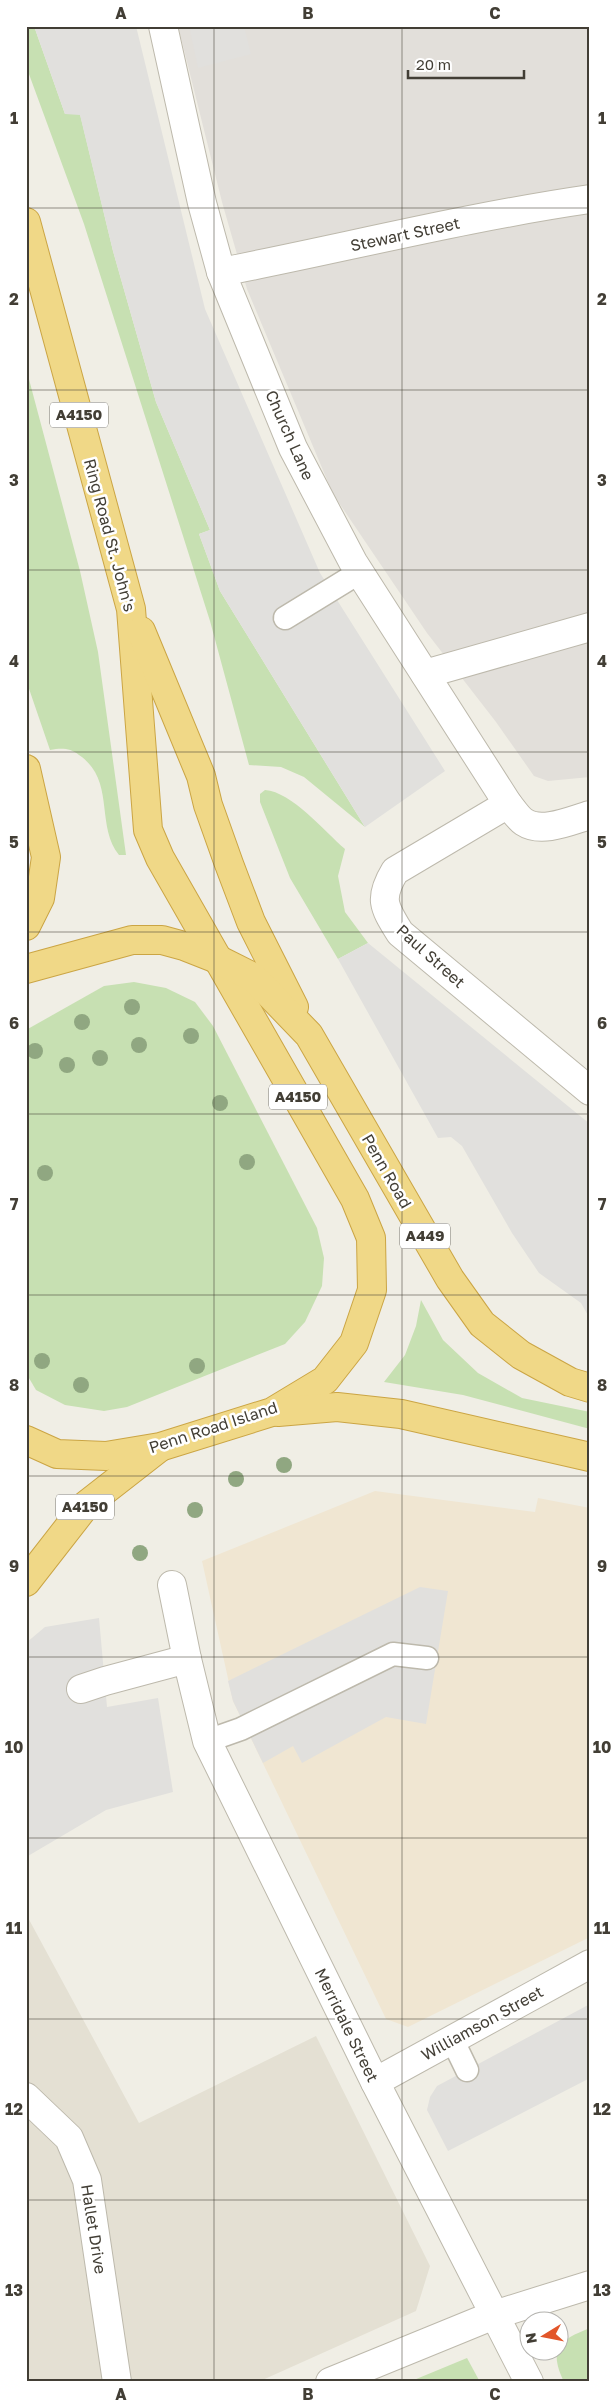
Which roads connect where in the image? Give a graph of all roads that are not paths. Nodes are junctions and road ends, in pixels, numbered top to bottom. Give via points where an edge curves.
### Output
1 (163, 26) edge
2 (590, 199) edge
3 (26, 222) edge
4 (221, 272) junction
5 (360, 572) junction
6 (131, 609) junction
7 (285, 618) dead end
8 (590, 627) edge
9 (425, 674) junction
10 (26, 769) edge
11 (508, 804) junction
12 (590, 815) edge
13 (26, 926) edge
14 (217, 959) junction
15 (26, 969) edge
16 (309, 1035) junction
17 (590, 1091) edge
18 (590, 1388) edge
19 (272, 1412) junction
20 (26, 1440) edge
21 (160, 1447) junction
22 (590, 1457) edge
23 (26, 1582) edge
24 (172, 1585) dead end
25 (428, 1658) dead end
26 (187, 1659) junction
27 (80, 1689) dead end
28 (207, 1741) junction
29 (590, 1964) edge
30 (452, 2039) junction
31 (467, 2070) dead end
32 (375, 2082) junction
33 (26, 2097) edge
34 (590, 2285) edge
35 (494, 2315) junction
36 (117, 2382) edge
37 (330, 2382) edge
38 (529, 2382) edge

1 - 4 street, Church Lane via 202,203
2 - 4 street, Stewart Street via 441,225 341,249
3 - 6 highway, Ring Road St. John's / A4150
4 - 5 street, Church Lane via 293,448
5 - 7 lane
5 - 9 street, Church Lane
6 - 14 highway, Ring Road St. John's / A4150 via 148,830 160,858
6 - 16 highway via 201,776 251,922
8 - 9 street
9 - 11 street, Church Lane
10 - 13 highway via 46,857 40,898
11 - 12 street, Church Lane via 525,823 538,826 556,825
11 - 17 street, Paul Street via 395,871 385,888 386,910 400,933
14 - 15 highway via 162,940 132,940
14 - 16 highway, Penn Road / A449 via 253,977
14 - 19 highway, Penn Road Island / A4150 via 355,1199 371,1238 372,1290 354,1343 325,1380
16 - 18 highway, Penn Road / A449 via 450,1279 482,1324 521,1355 570,1382
19 - 21 highway, Penn Road Island / A4150
19 - 22 highway via 338,1407 402,1414
20 - 21 highway, Penn Road Island / A4150 via 57,1454 106,1456
21 - 23 highway, A4150 via 86,1505
24 - 26 street, Merridale Street
25 - 28 lane via 394,1654 241,1729
26 - 27 street
26 - 28 street, Merridale Street
28 - 32 street, Merridale Street
29 - 30 street, Williamson Street
30 - 31 lane
30 - 32 street, Williamson Street
32 - 35 street, Merridale Street
33 - 36 street, Hallet Drive via 69,2138 87,2180
34 - 35 street
35 - 37 street
35 - 38 street, Merridale Street

